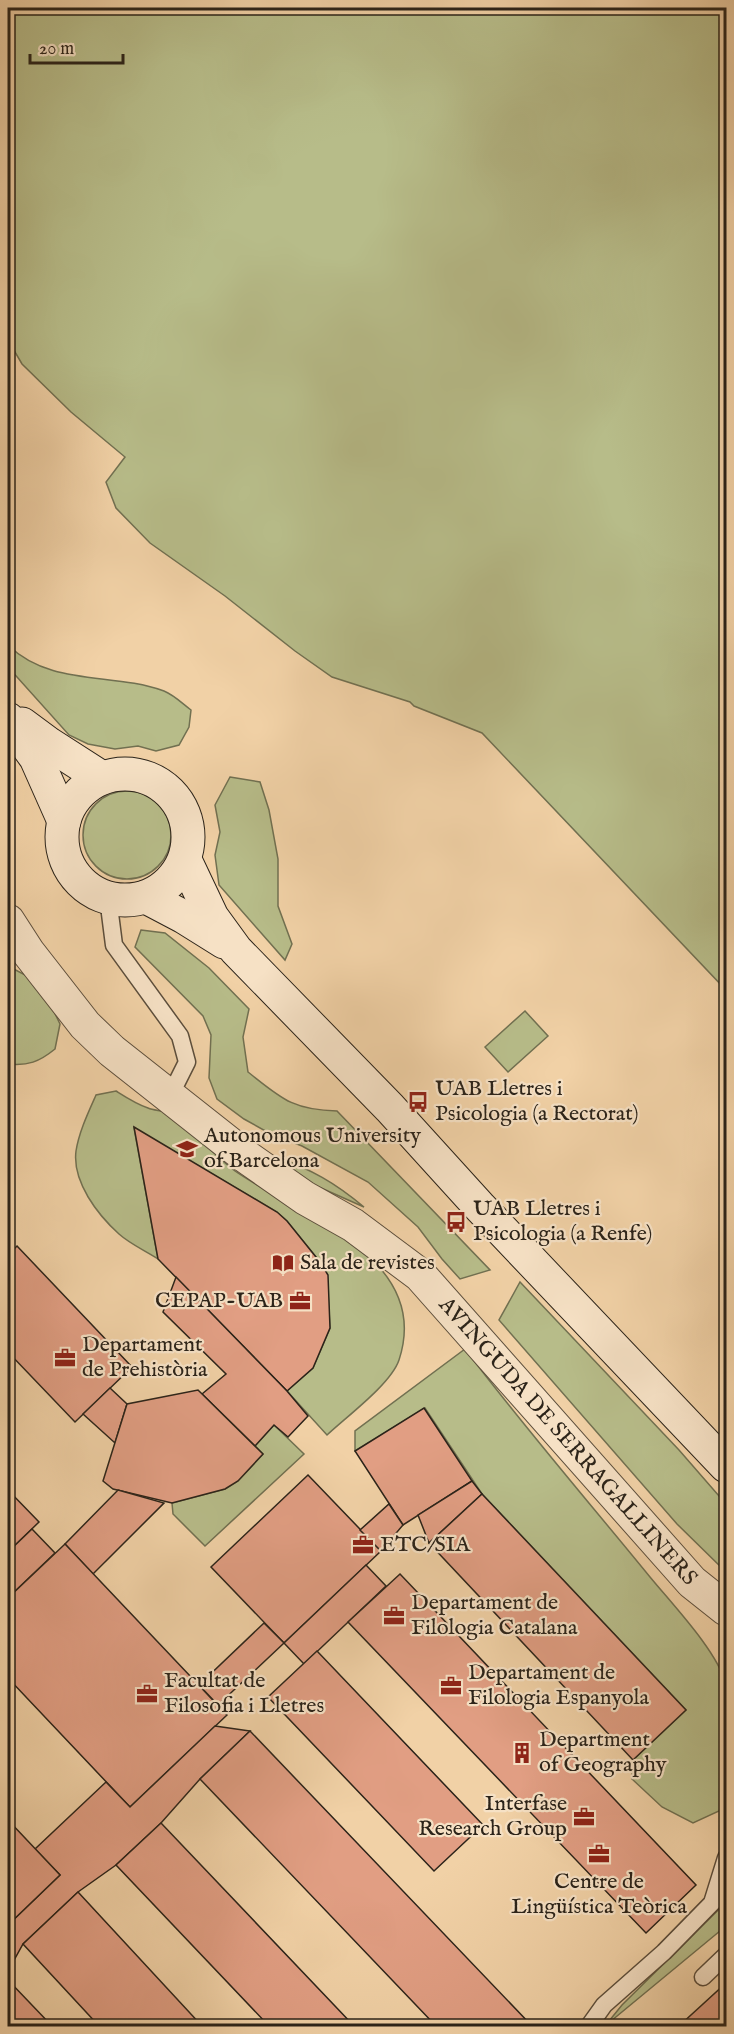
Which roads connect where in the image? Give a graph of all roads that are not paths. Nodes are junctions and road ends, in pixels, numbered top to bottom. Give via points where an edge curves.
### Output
1 (8, 712) edge
2 (8, 718) edge
3 (102, 778) junction
4 (64, 821) junction
5 (185, 860) junction
6 (147, 897) junction
7 (108, 898) junction
8 (8, 921) edge
9 (236, 950) junction
10 (167, 1094) junction
11 (726, 1466) edge
12 (726, 1609) edge
13 (726, 1858) edge
14 (726, 1955) edge
15 (703, 1977) dead end
16 (588, 2026) edge

1 - 3 street
2 - 4 street via 36,758
3 - 4 street via 78,795
3 - 5 street via 135,774 151,779 170,793 187,825
4 - 7 street via 63,850 70,869 90,890
5 - 6 street via 167,885
5 - 9 street via 212,917
6 - 7 street
6 - 9 street
7 - 10 lane via 114,945 180,1036 187,1062
8 - 10 street, AVINGUDA DE SERRAGALLINERS via 85,1025
9 - 11 street
10 - 12 street, AVINGUDA DE SERRAGALLINERS via 245,1156 305,1198 353,1225 420,1275 692,1582
13 - 16 lane via 712,1903 604,2005
14 - 15 lane

